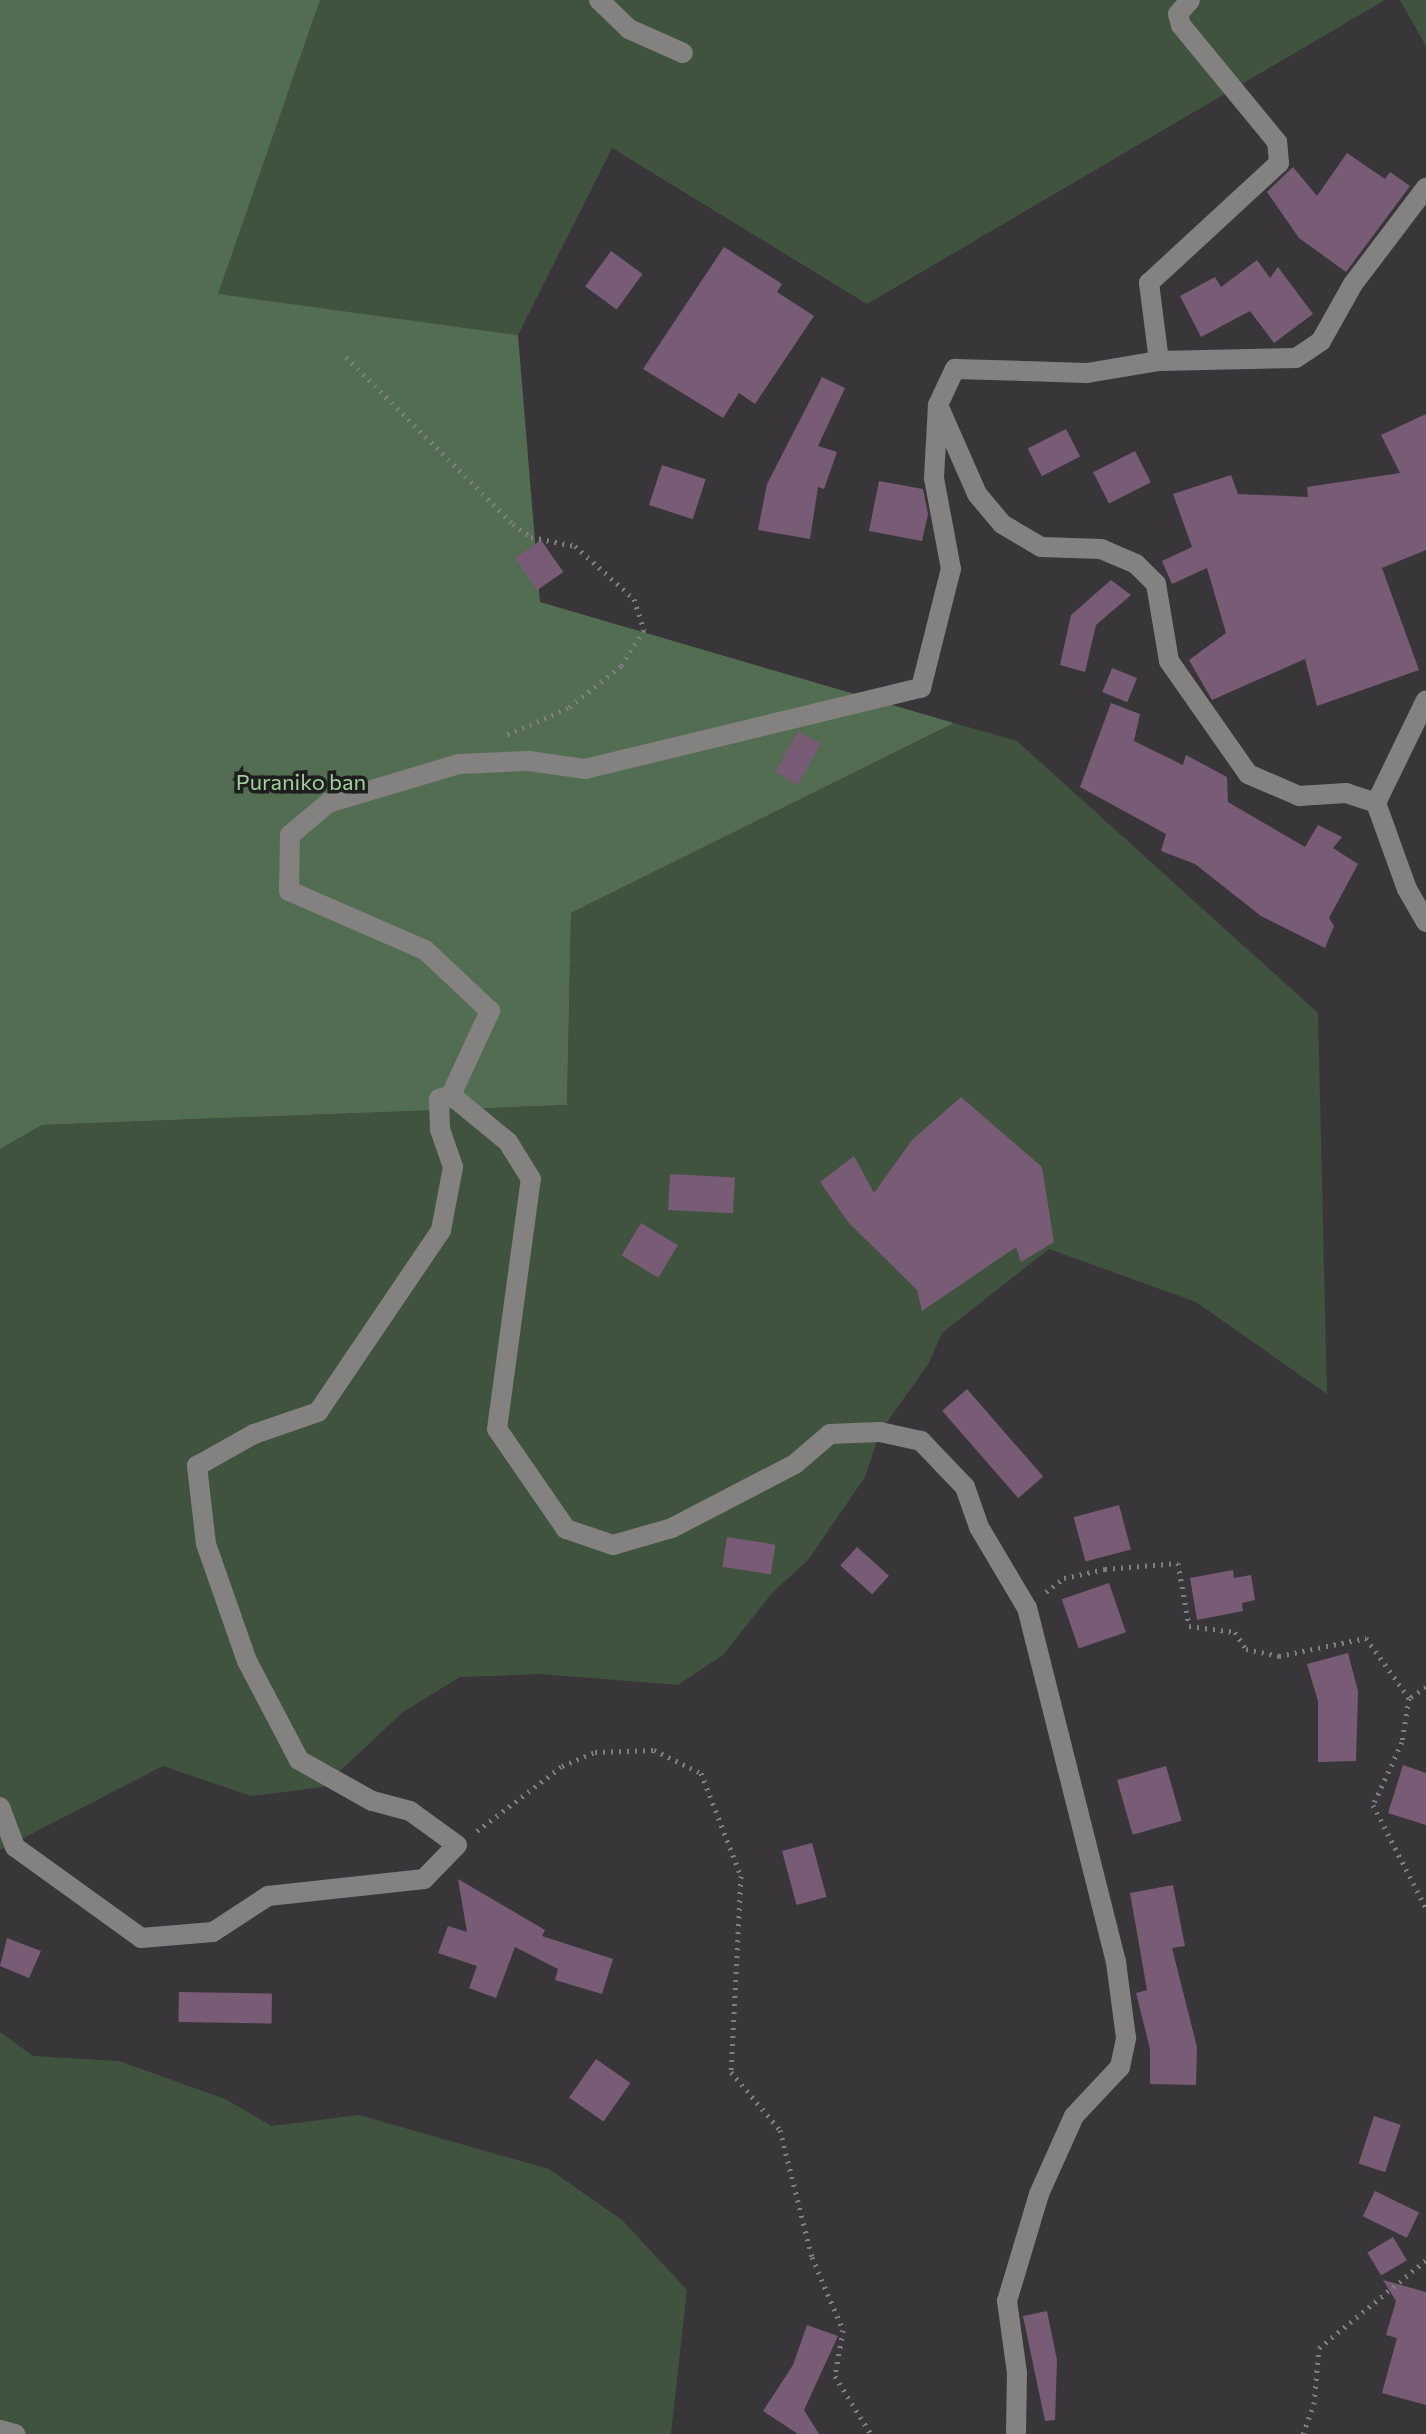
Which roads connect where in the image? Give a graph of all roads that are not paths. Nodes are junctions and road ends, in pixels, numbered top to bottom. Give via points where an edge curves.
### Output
1 (599, 0) edge
2 (1190, 0) edge
3 (683, 53) dead end
4 (1426, 188) edge
5 (1159, 361) junction
6 (938, 405) junction
7 (1426, 700) edge
8 (1376, 803) junction
9 (1426, 922) edge
10 (451, 1095) junction
11 (0, 1807) edge
12 (0, 2430) edge
13 (15, 2434) edge
14 (1016, 2434) edge

1 - 3 street via 629,29
2 - 5 street via 1178,14 1181,25 1277,142 1279,163 1149,283
4 - 5 street via 1353,284 1321,341 1296,358
5 - 6 street via 1087,373 955,369
6 - 8 street via 977,494 1002,524 1041,547 1101,549 1136,564 1156,584 1169,661 1248,774 1299,796 1346,793
6 - 10 street via 934,478 951,569 921,688 585,769 529,761 459,764 328,803 290,835 289,891 425,950 490,1011
7 - 8 street
8 - 9 street via 1407,889
10 - 11 street via 439,1099 440,1130 453,1167 441,1230 318,1412 254,1434 197,1466 206,1544 247,1661 299,1760 372,1801 410,1811 457,1845 424,1879 268,1896 213,1932 141,1938 15,1847
10 - 14 street via 508,1142 531,1179 497,1429 566,1529 613,1545 672,1528 795,1464 830,1434 880,1432 921,1441 965,1487 979,1527 1027,1608 1116,1962 1126,2038 1120,2067 1074,2116 1039,2194 1007,2301 1017,2373
12 - 13 street

